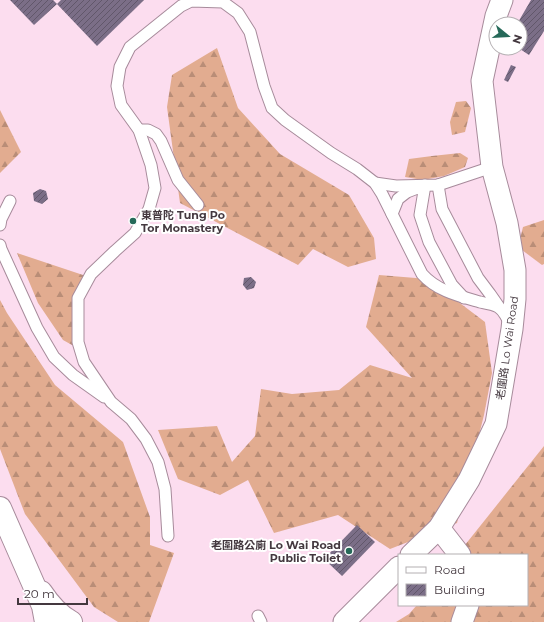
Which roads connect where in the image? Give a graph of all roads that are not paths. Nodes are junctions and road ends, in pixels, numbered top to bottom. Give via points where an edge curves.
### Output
1 (502, 0) edge
2 (221, 1) edge
3 (139, 130) junction
4 (492, 167) junction
5 (375, 183) junction
6 (425, 185) junction
7 (438, 185) junction
8 (10, 201) dead end
9 (198, 205) dead end
10 (392, 214) junction
11 (0, 225) edge
12 (0, 245) edge
13 (464, 298) junction
14 (499, 307) junction
15 (512, 329) junction
16 (111, 402) junction
17 (0, 508) edge
18 (439, 528) junction
19 (168, 536) dead end
20 (412, 554) edge
21 (459, 554) edge
22 (398, 568) edge
23 (28, 572) junction
24 (468, 606) edge
25 (46, 622) edge
26 (71, 622) edge
27 (344, 622) edge
28 (462, 622) edge

1 - 4 street, 老圍路 Lo Wai Road via 496,16 482,82
2 - 3 lane via 191,1 181,6 130,47 120,67 117,86 121,105
2 - 5 lane via 238,13 250,32 272,108 290,124
3 - 9 lane via 148,130 156,134 178,180
3 - 16 lane via 151,165 155,188 148,209 135,233 92,274 78,298 78,342 84,362
4 - 7 lane
4 - 15 street, 老圍路 Lo Wai Road via 507,223 515,270
5 - 6 lane via 396,186
5 - 10 lane
6 - 7 lane
6 - 10 lane via 407,192 398,199
6 - 13 lane via 420,215 429,242 452,285
7 - 14 lane via 442,209 478,278
8 - 11 lane
10 - 13 lane via 422,274 439,288
12 - 16 lane via 36,328 54,357
13 - 14 lane
14 - 15 lane via 508,318
15 - 18 street, 老圍路 Lo Wai Road via 496,424 469,480
16 - 19 lane via 131,420 146,439 158,462 165,489
17 - 23 street
18 - 20 street, 老圍路 Lo Wai Road
18 - 21 street
22 - 27 street
23 - 25 street via 43,606
23 - 26 street via 48,603
24 - 28 street

